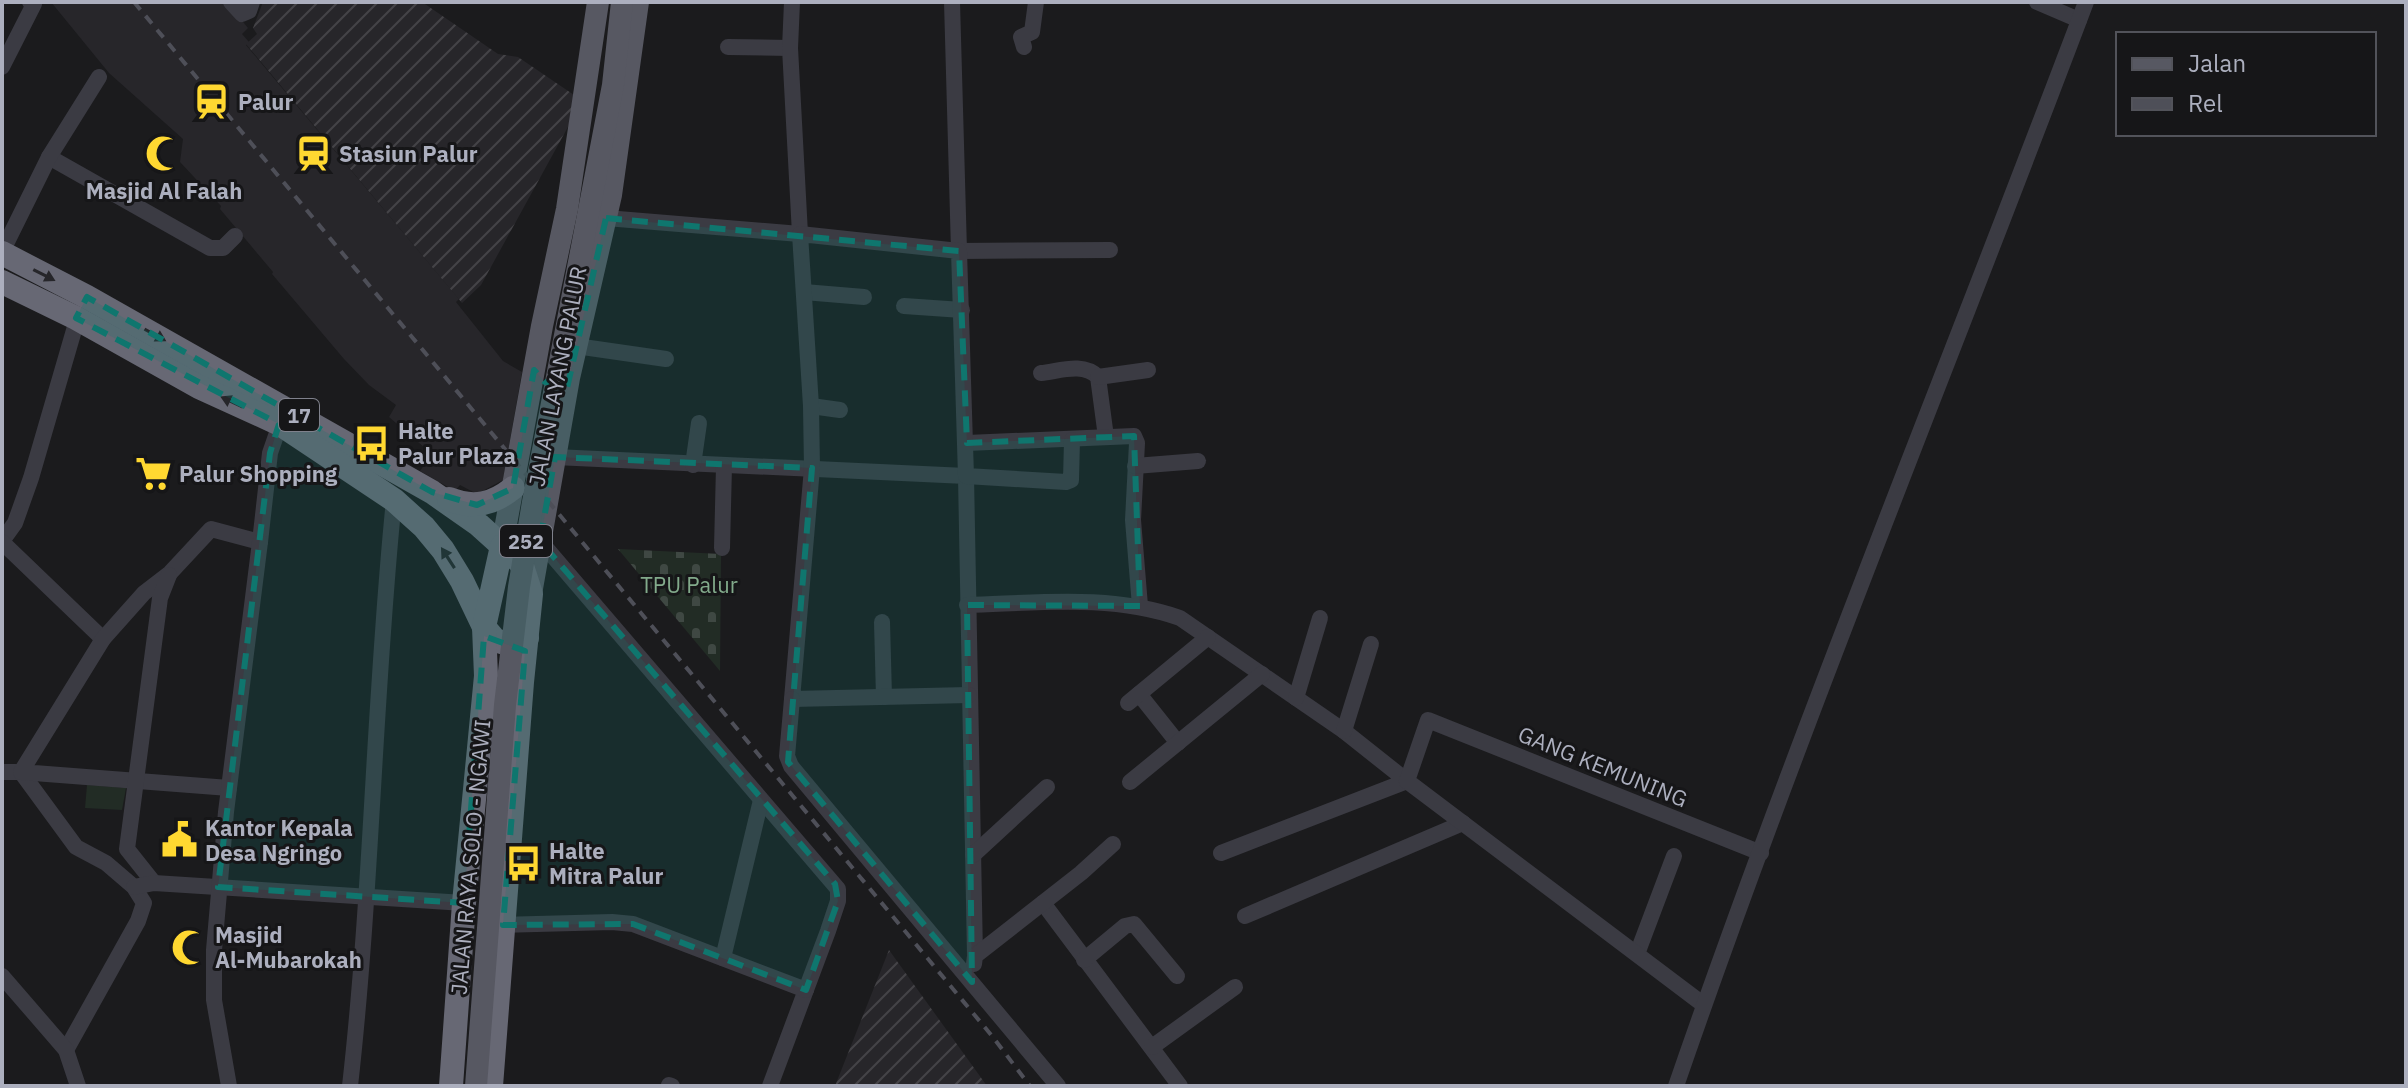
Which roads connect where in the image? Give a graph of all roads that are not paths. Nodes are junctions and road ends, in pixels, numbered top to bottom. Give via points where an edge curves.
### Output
1 (30, 2) edge
2 (231, 2) edge
3 (252, 2) edge
4 (597, 2) edge
5 (610, 2) edge
6 (622, 2) edge
7 (638, 2) edge
8 (792, 2) edge
9 (952, 2) edge
10 (1036, 2) edge
11 (2037, 2) edge
12 (2086, 2) edge
13 (2079, 20) junction
14 (728, 47) dead end
15 (1024, 47) dead end
16 (790, 48) junction
17 (2, 67) edge
18 (99, 77) dead end
19 (49, 157) junction
20 (606, 218) junction
21 (800, 234) junction
22 (235, 236) dead end
23 (1110, 250) dead end
24 (959, 251) junction
25 (2, 252) edge
26 (2, 282) edge
27 (804, 292) junction
28 (864, 297) dead end
29 (904, 306) dead end
30 (81, 308) junction
31 (962, 310) junction
32 (576, 346) junction
33 (666, 359) dead end
34 (534, 370) junction
35 (1148, 370) dead end
36 (1041, 373) dead end
37 (1098, 377) junction
38 (569, 378) junction
39 (811, 406) junction
40 (840, 410) dead end
41 (699, 423) dead end
42 (280, 424) junction
43 (1106, 437) junction
44 (1072, 440) junction
45 (967, 443) junction
46 (555, 457) junction
47 (1198, 461) dead end
48 (693, 465) junction
49 (724, 466) junction
50 (1135, 466) junction
51 (812, 468) junction
52 (966, 476) junction
53 (513, 488) junction
54 (432, 492) junction
55 (394, 500) junction
56 (540, 541) junction
57 (2, 542) edge
58 (260, 542) junction
59 (502, 546) junction
60 (722, 548) dead end
61 (170, 573) junction
62 (531, 594) junction
63 (967, 605) junction
64 (1146, 608) junction
65 (1320, 618) dead end
66 (882, 622) dead end
67 (484, 627) junction
68 (1208, 637) junction
69 (527, 638) junction
70 (103, 639) junction
71 (1371, 644) dead end
72 (1262, 674) junction
73 (486, 676) junction
74 (522, 682) junction
75 (969, 695) junction
76 (884, 697) junction
77 (1296, 698) junction
78 (792, 699) junction
79 (1344, 731) junction
80 (1178, 743) junction
81 (2, 772) edge
82 (21, 772) junction
83 (136, 779) junction
84 (1407, 781) junction
85 (1130, 782) dead end
86 (1047, 787) dead end
87 (229, 788) junction
88 (761, 800) junction
89 (1463, 823) junction
90 (1113, 844) dead end
91 (1221, 853) dead end
92 (1761, 853) junction
93 (973, 855) junction
94 (1674, 856) dead end
95 (154, 883) junction
96 (134, 887) junction
97 (218, 887) junction
98 (367, 896) junction
99 (464, 903) junction
100 (1043, 903) junction
101 (1245, 916) dead end
102 (503, 925) junction
103 (1637, 954) junction
104 (975, 956) junction
105 (723, 958) junction
106 (1084, 960) junction
107 (2, 976) edge
108 (1177, 976) dead end
109 (972, 982) junction
110 (1235, 987) dead end
111 (806, 990) junction
112 (1704, 1005) junction
113 (1152, 1047) junction
114 (66, 1050) junction
115 (78, 1086) edge
116 (229, 1086) edge
117 (350, 1086) edge
118 (451, 1086) edge
119 (465, 1086) edge
120 (476, 1086) edge
121 (491, 1086) edge
122 (770, 1086) edge
123 (1058, 1086) edge
124 (1180, 1086) edge
125 (1676, 1086) edge

1 - 17 street via 34,4
2 - 3 street via 246,14
4 - 34 main road, 252 via 570,195
5 - 119 main road, JALAN LAYANG PALUR / 252 via 501,634
6 - 120 main road, JALAN LAYANG PALUR / 252, bridge via 613,85 519,587
7 - 20 main road, 252
8 - 16 street
9 - 24 street
10 - 15 street via 1032,32 1021,37
11 - 13 street
12 - 13 street
13 - 92 street
14 - 16 street
16 - 21 street
18 - 19 street
19 - 22 street via 210,248 223,248
19 - 25 street
20 - 21 street
20 - 32 main road, 252
21 - 24 street
21 - 27 street
23 - 24 street
24 - 31 street
25 -> 30 highway, JALAN RAYA SOLO - NGAWI / 17
26 - 30 highway, JALAN RAYA SOLO - NGAWI / 17
27 - 28 street
27 - 39 street
29 - 31 street
42 -> 30 highway, JALAN RAYA SOLO - NGAWI / 17 via 199,387
30 -> 54 highway, JALAN RAYA SOLO - NGAWI / 17
30 - 57 street via 31,478
31 - 45 street
32 - 33 street
32 - 38 main road, 252
34 - 38 main road via 545,382 557,385
34 - 53 main road, 252
35 - 37 street
36 - 37 street via 1083,368
37 - 43 street
38 - 46 main road, 252
39 - 40 street
39 - 51 street
41 - 48 street
42 - 55 highway, JALAN RAYA SOLO - NGAWI / 17
42 - 58 street via 270,453
43 - 44 street
43 - 50 street via 1134,436
44 - 45 street
44 - 52 street via 1071,480 1066,482
45 - 52 street
46 - 48 street
46 - 56 main road, 252
47 - 50 street
48 - 49 street
49 - 51 street
49 - 60 street
50 - 64 street via 1133,520
51 - 52 street
51 - 78 street
52 - 63 street
53 - 54 highway via 497,500 477,505
53 - 59 main road, 252
54 - 59 highway, JALAN RAYA SOLO - NGAWI / 17
67 -> 55 highway, JALAN RAYA SOLO - NGAWI / 17 via 443,550
55 - 98 street
56 - 62 main road, 252
56 - 88 street
57 - 70 street
58 - 61 street via 211,529
58 - 87 street
59 - 62 highway, JALAN RAYA SOLO - NGAWI / 17 via 521,563
59 - 67 highway
61 - 70 street
61 - 83 street via 160,598
62 - 69 highway, JALAN RAYA SOLO - NGAWI / 17
63 - 64 street via 1090,602
63 - 75 street
64 - 68 street via 1180,618
65 - 77 street
66 - 76 street
67 - 69 highway via 503,643
67 - 73 highway, JALAN RAYA SOLO - NGAWI / 17
68 - 72 street
68 - 80 street via 1134,698
69 - 74 highway, JALAN RAYA SOLO - NGAWI / 17
70 - 82 street
71 - 79 street
72 - 77 street
72 - 80 street
73 - 74 highway via 503,669 515,672
73 - 99 highway, JALAN RAYA SOLO - NGAWI / 17
74 - 102 highway, JALAN RAYA SOLO - NGAWI / 17
75 - 76 street
75 - 93 street
76 - 78 street
77 - 79 street
78 - 109 street via 789,764
79 - 84 street
80 - 85 street
81 - 82 street
82 - 83 street
82 - 96 street via 76,847
83 - 87 street
83 - 95 street via 127,849
84 - 89 street
84 - 91 street
84 - 92 street, GANG KEMUNING via 1428,720
86 - 93 street
87 - 97 street
88 - 105 street
88 - 111 street via 838,889
89 - 101 street
89 - 103 street
90 - 100 street
92 - 112 street
93 - 104 street
94 - 103 street
95 - 96 street
95 - 97 street
96 - 114 street via 144,903 142,911
97 - 98 street
97 - 116 street via 213,979
98 - 99 street
98 - 117 street
99 - 118 highway, JALAN RAYA SOLO - NGAWI / 17
100 - 104 street
100 - 106 street
102 - 105 street via 633,924
102 - 121 highway, JALAN RAYA SOLO - NGAWI / 17
103 - 112 street
104 - 109 street
105 - 111 street
106 - 108 street via 1134,924
106 - 113 street
107 - 114 street
109 - 123 street
110 - 113 street
111 - 122 street
112 - 125 street
113 - 124 street
114 - 115 street

